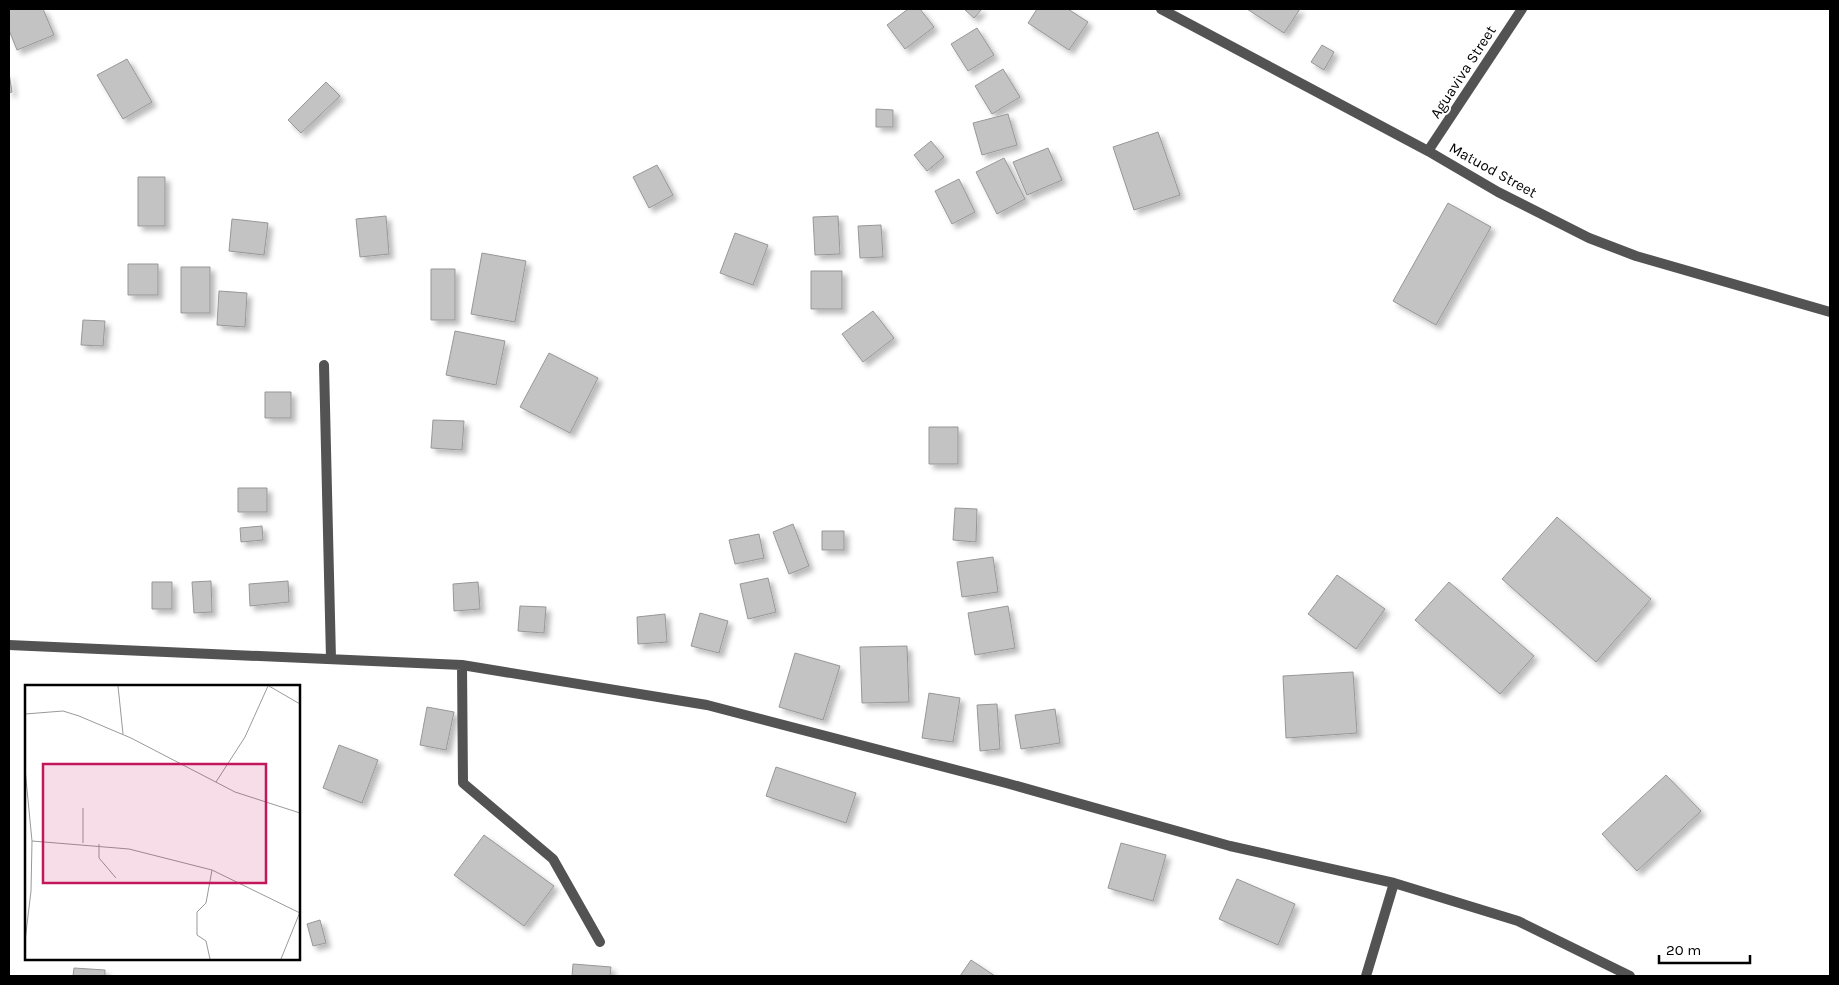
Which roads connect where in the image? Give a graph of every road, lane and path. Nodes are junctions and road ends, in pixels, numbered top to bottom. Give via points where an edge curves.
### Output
1 (1161, 9) edge
2 (1522, 9) edge
3 (1428, 151) junction
4 (1830, 312) edge
5 (324, 365) dead end
6 (9, 646) edge
7 (331, 659) junction
8 (462, 665) junction
9 (1394, 884) junction
10 (600, 942) dead end
11 (1366, 976) edge
12 (1630, 976) edge

1 - 3 street, Matuod Street
2 - 3 street, Aguaviva Street
3 - 4 street, Matuod Street via 1498,192 1589,238 1636,256
5 - 7 street
6 - 7 street
7 - 8 street
8 - 9 street via 706,705 1006,783 1230,846
8 - 10 street via 463,783 553,859
9 - 11 street
9 - 12 street via 1518,921

